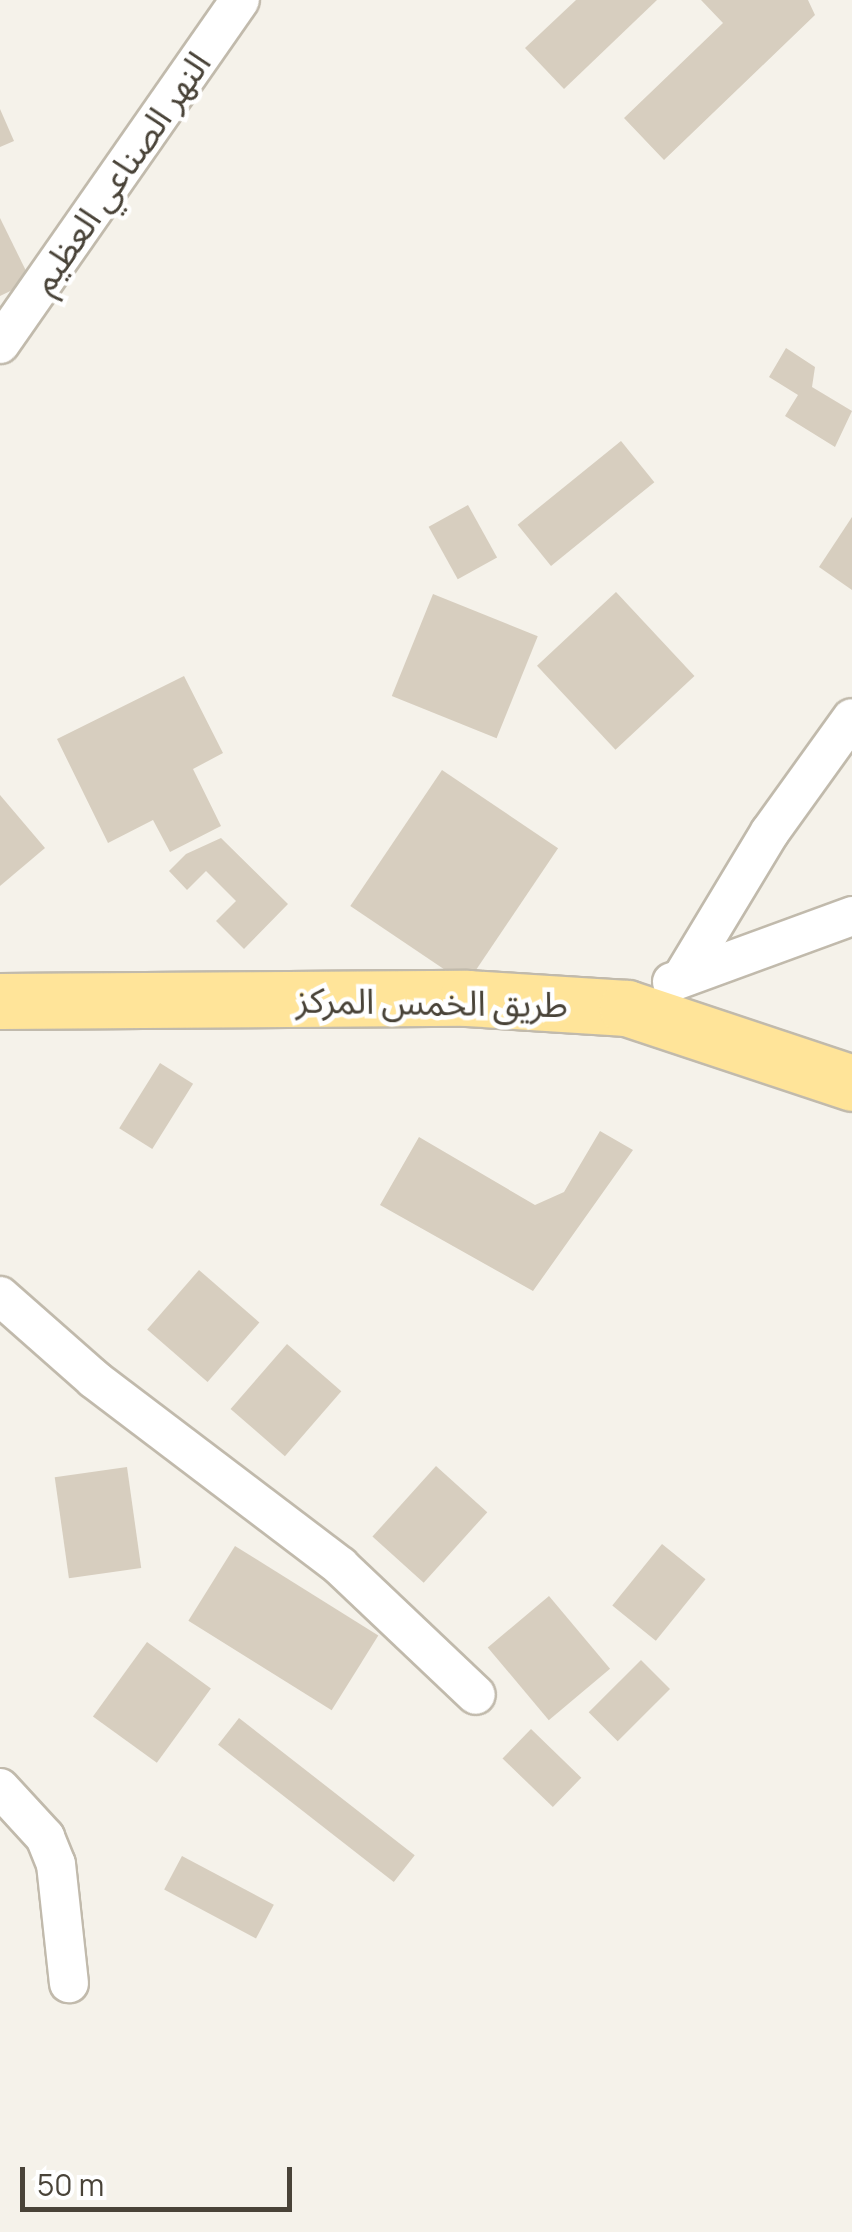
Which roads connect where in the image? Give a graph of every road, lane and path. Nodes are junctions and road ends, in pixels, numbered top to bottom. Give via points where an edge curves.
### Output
1 (237, 2) edge
2 (0, 344) edge
3 (852, 718) edge
4 (852, 916) edge
5 (682, 976) junction
6 (0, 1001) edge
7 (627, 1008) junction
8 (852, 1082) edge
9 (0, 1296) edge
10 (476, 1695) dead end
11 (0, 1788) edge
12 (69, 1982) dead end

1 - 2 street, النهر الصناعي العظيم
3 - 5 street via 770,832
4 - 5 street
5 - 7 street
6 - 7 main road, طريق الخمس المركز via 467,998
7 - 8 main road, طريق الخمس المركز
9 - 10 street via 94,1379 340,1566
11 - 12 street via 45,1837 56,1864

